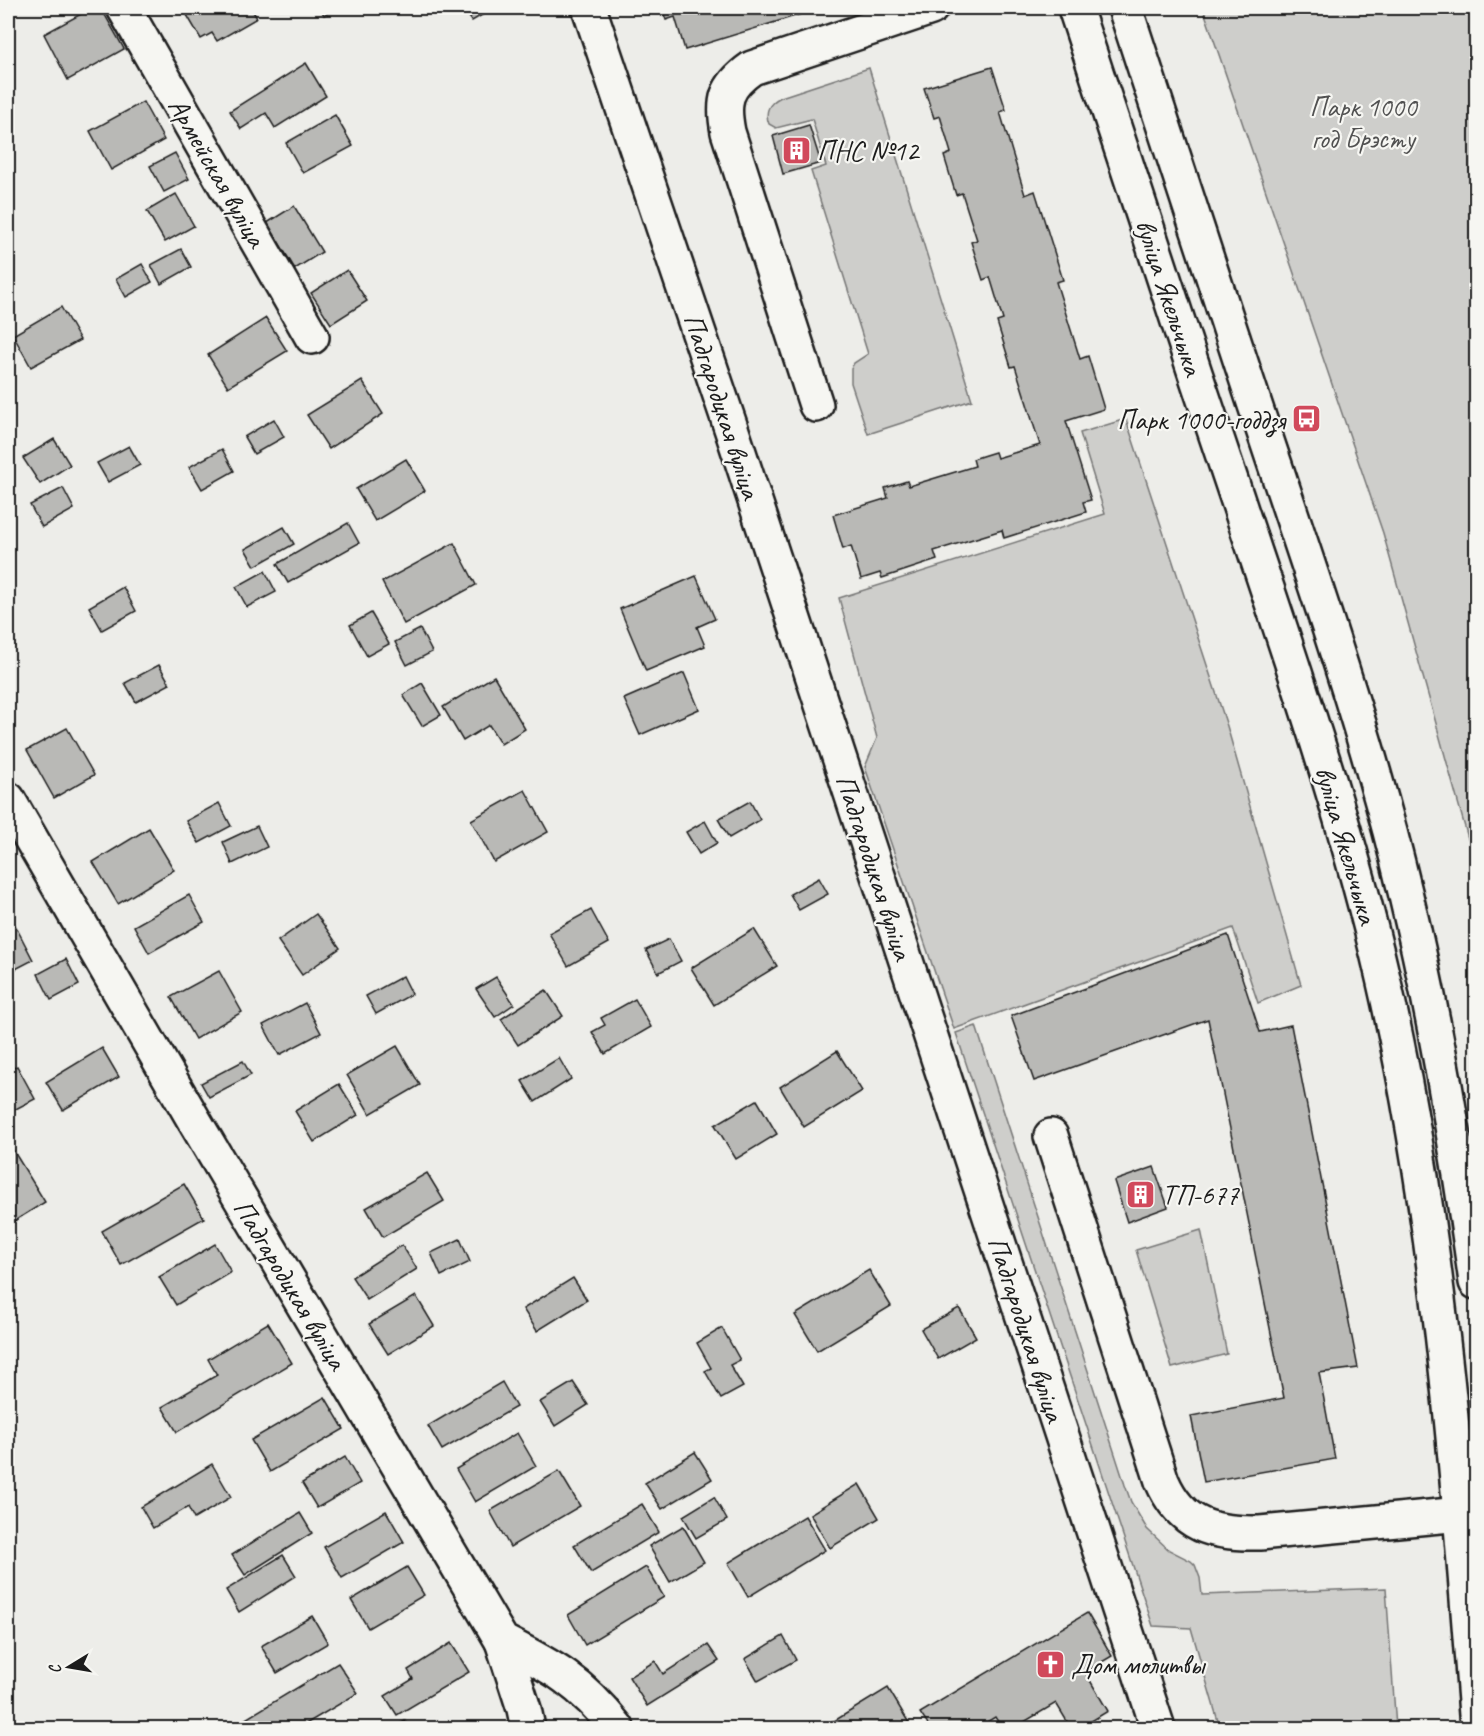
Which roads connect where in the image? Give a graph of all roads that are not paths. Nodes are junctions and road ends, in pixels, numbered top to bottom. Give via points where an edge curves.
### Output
1 (124, 8) edge
2 (589, 8) edge
3 (932, 8) edge
4 (1075, 8) edge
5 (1125, 8) edge
6 (312, 337) dead end
7 (816, 405) dead end
8 (1316, 589) junction
9 (1272, 602) junction
10 (1358, 723) junction
11 (1316, 737) junction
12 (8, 799) edge
13 (1051, 1136) dead end
14 (1476, 1282) edge
15 (1461, 1514) junction
16 (502, 1641) junction
17 (1476, 1715) edge
18 (528, 1728) edge
19 (617, 1728) edge
20 (1158, 1728) edge

1 - 6 street, Армейская вуліца
2 - 20 street, Падгародцкая вуліца via 735,439
3 - 7 street via 752,68 739,76 726,101 728,132
4 - 9 street, вуліца Якельчыка
5 - 8 street, вуліца Якельчыка
8 - 9 street via 1310,604 1296,614 1279,609
8 - 10 street, вуліца Якельчыка
9 - 11 street, вуліца Якельчыка
10 - 11 street via 1346,708 1329,705 1316,717
10 - 14 street, вуліца Якельчыка via 1399,870 1428,998
11 - 15 street, вуліца Якельчыка via 1359,882 1409,1102 1441,1321
12 - 16 street, Падгародцкая вуліца
13 - 15 street via 1162,1481 1179,1510 1214,1530 1236,1533
15 - 17 street, вуліца Якельчыка
16 - 18 street, Падгародцкая вуліца
16 - 19 street via 570,1679

